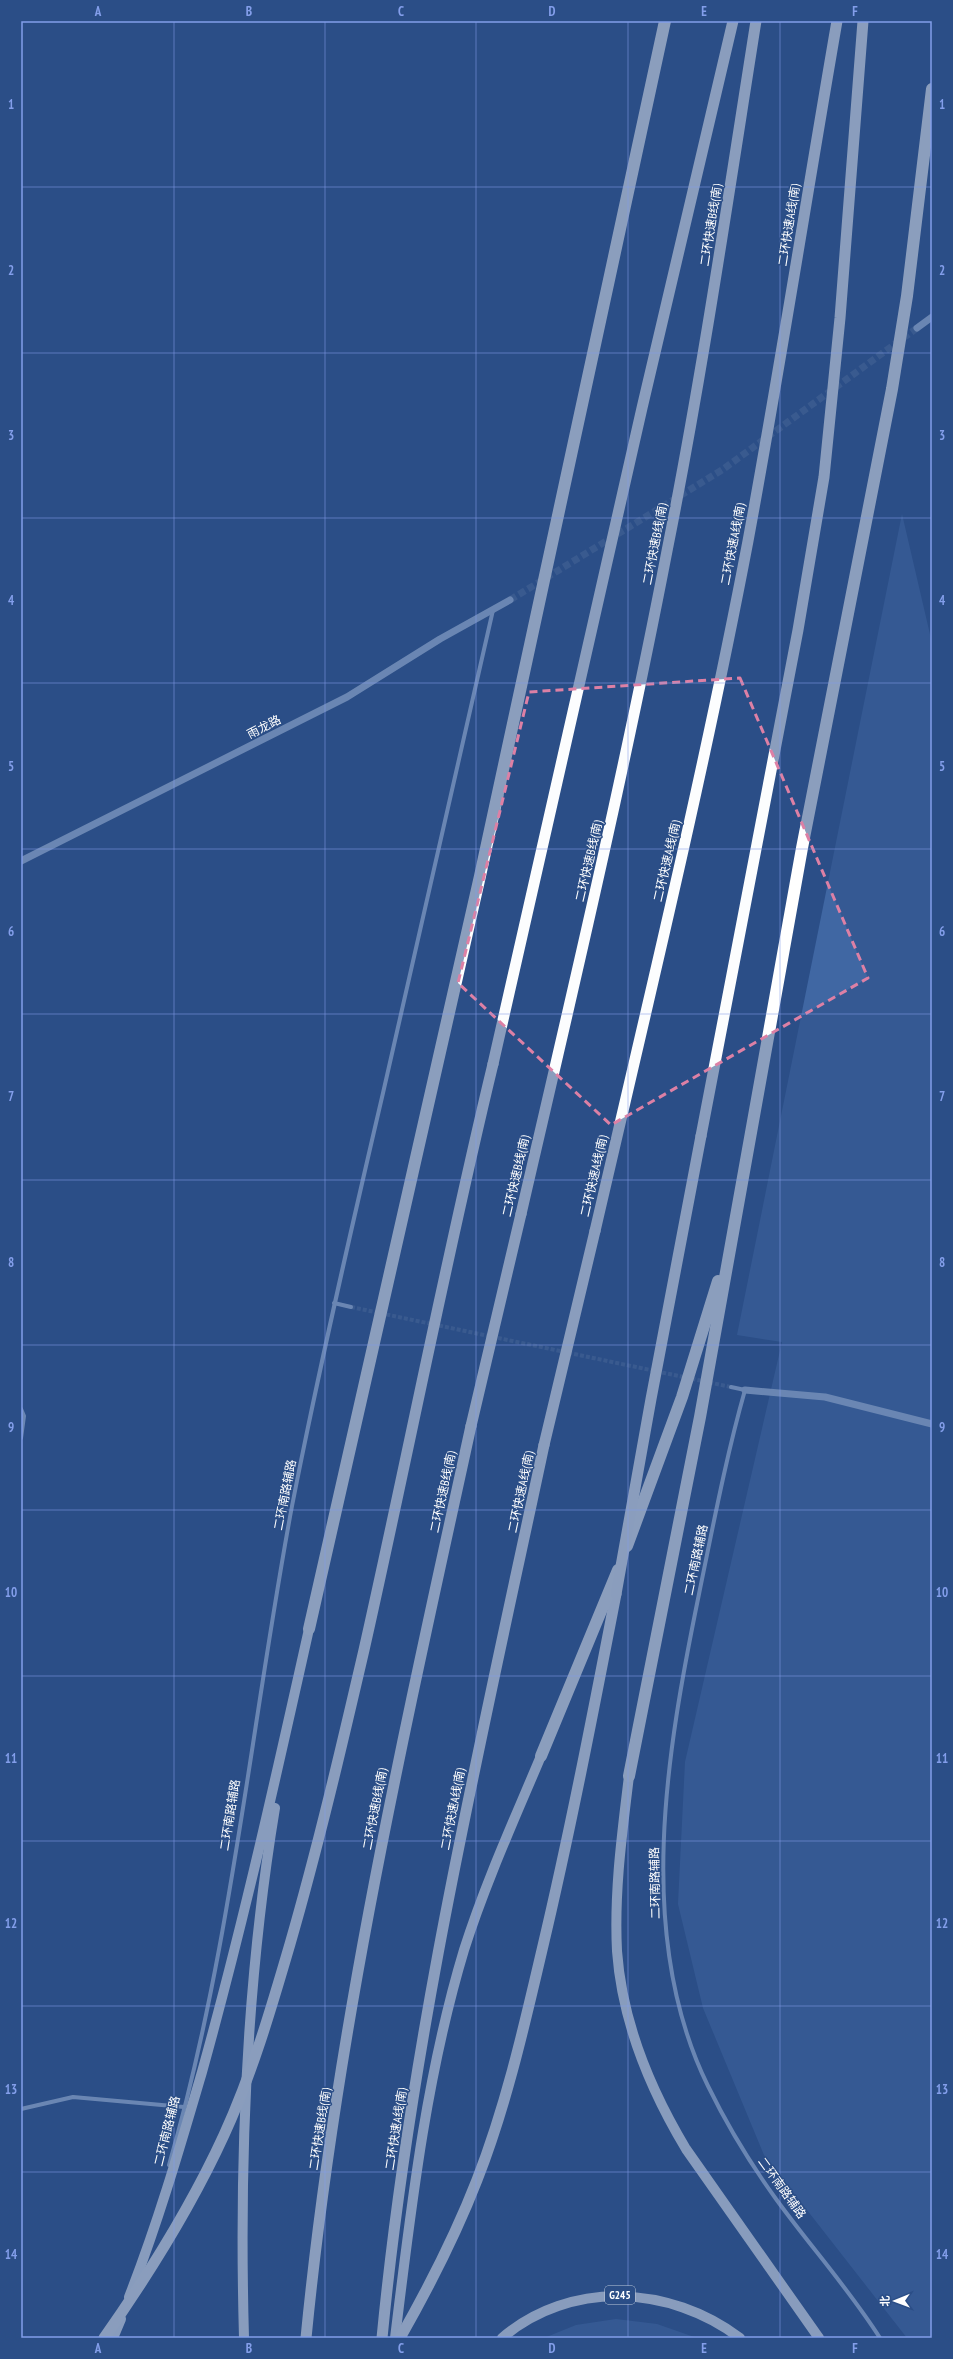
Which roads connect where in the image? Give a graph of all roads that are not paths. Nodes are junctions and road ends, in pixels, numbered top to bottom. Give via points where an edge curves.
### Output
1 (664, 21) edge
2 (733, 21) edge
3 (756, 21) edge
4 (837, 21) edge
5 (863, 21) edge
6 (932, 89) edge
7 (932, 317) edge
8 (917, 328) tunnel mouth
9 (510, 600) tunnel mouth
10 (493, 610) junction
11 (21, 862) edge
12 (749, 1146) junction
13 (334, 1303) junction
14 (351, 1307) tunnel mouth
15 (731, 1387) tunnel mouth
16 (745, 1390) junction
17 (21, 1409) edge
18 (932, 1424) edge
19 (21, 1438) edge
20 (309, 1629) junction
21 (541, 1756) joint
22 (629, 1776) joint
23 (184, 2107) junction
24 (21, 2109) edge
25 (104, 2338) edge
26 (113, 2338) edge
27 (244, 2338) edge
28 (306, 2338) edge
29 (382, 2338) edge
30 (395, 2338) edge
31 (400, 2338) edge
32 (502, 2338) edge
33 (740, 2338) edge
34 (819, 2338) edge
35 (880, 2338) edge

1 - 20 highway via 480,876
2 - 25 highway, bridge via 440,1291 346,1727 298,1917 248,2077 224,2136 138,2290
3 - 28 highway, 二环快速B线(南), bridge via 668,548 611,822 458,1488 376,1871 329,2148
4 - 29 highway, 二环快速A线(南), bridge via 772,411 726,649 668,919 501,1641 451,1885 404,2159
5 - 31 highway, bridge via 840,318 824,477 799,622 650,1398 598,1685 561,1866 522,2032 493,2135 478,2178 447,2247
6 - 12 highway via 898,355 802,848
7 - 8 street
9 - 10 street, 雨龙路
10 - 11 street, 雨龙路 via 440,639 347,697
10 - 13 street, 二环南路辅路
12 - 21 highway via 732,1227 682,1397 619,1567
12 - 22 highway via 697,1432
13 - 14 street
13 - 23 street, 二环南路辅路 via 283,1556 216,1959
15 - 16 street
16 - 18 street via 825,1397
16 - 35 street, 二环南路辅路 via 703,1572 673,1740 664,1840 667,1938 675,1988 688,2036 706,2083 729,2126 772,2193
17 - 19 street via 24,1416
20 - 26 main road via 248,1896 215,2025 181,2145 146,2253
20 - 27 main road via 284,1752 266,1864 254,1967 243,2156
21 - 30 main road via 481,1900 464,1950 448,2011 418,2162
22 - 34 main road via 620,1845 617,1904 619,1966 633,2034 672,2126 709,2184
23 - 24 street via 73,2097
23 - 26 street, 二环南路辅路 via 147,2242
32 - 33 main road, G245 via 528,2319 548,2310 570,2302 616,2295 639,2296 685,2308 707,2317

